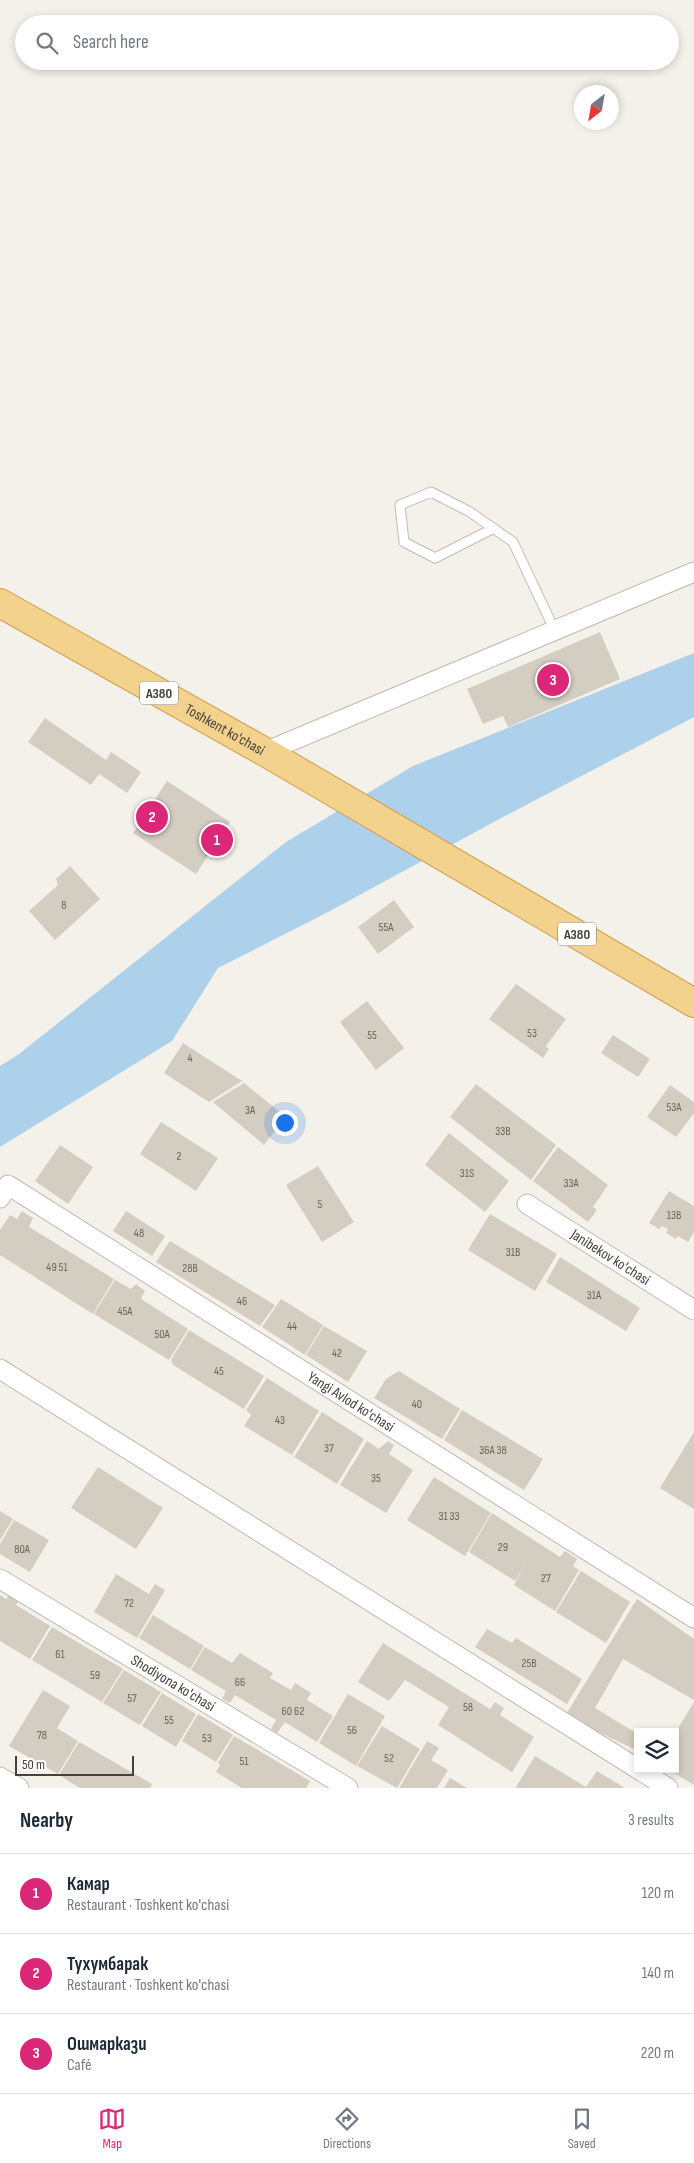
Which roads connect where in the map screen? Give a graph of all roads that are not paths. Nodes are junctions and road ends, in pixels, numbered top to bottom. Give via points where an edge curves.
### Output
1 (494, 528) junction
2 (694, 572) edge
3 (0, 603) edge
4 (556, 631) junction
5 (265, 752) junction
6 (694, 1004) edge
7 (4, 1192) edge
8 (527, 1204) dead end
9 (694, 1310) edge
10 (0, 1369) edge
11 (0, 1579) edge
12 (694, 1618) edge
13 (634, 1766) edge
14 (644, 1773) edge
15 (0, 1777) edge
16 (19, 1788) edge
17 (348, 1788) edge
18 (668, 1788) edge

1 - 1 lane via 431,492 400,505 404,542 435,558
1 - 4 lane via 513,542
2 - 4 street
3 - 5 highway, Toshkent ko'chasi / A380
4 - 5 street
5 - 6 highway, Toshkent ko'chasi / A380
7 - 12 street, Yangi Avlod ko'chasi
8 - 9 street, Janibekov ko'chasi
10 - 13 street
11 - 17 street, Shodiyona ko'chasi
14 - 18 street
15 - 16 street

